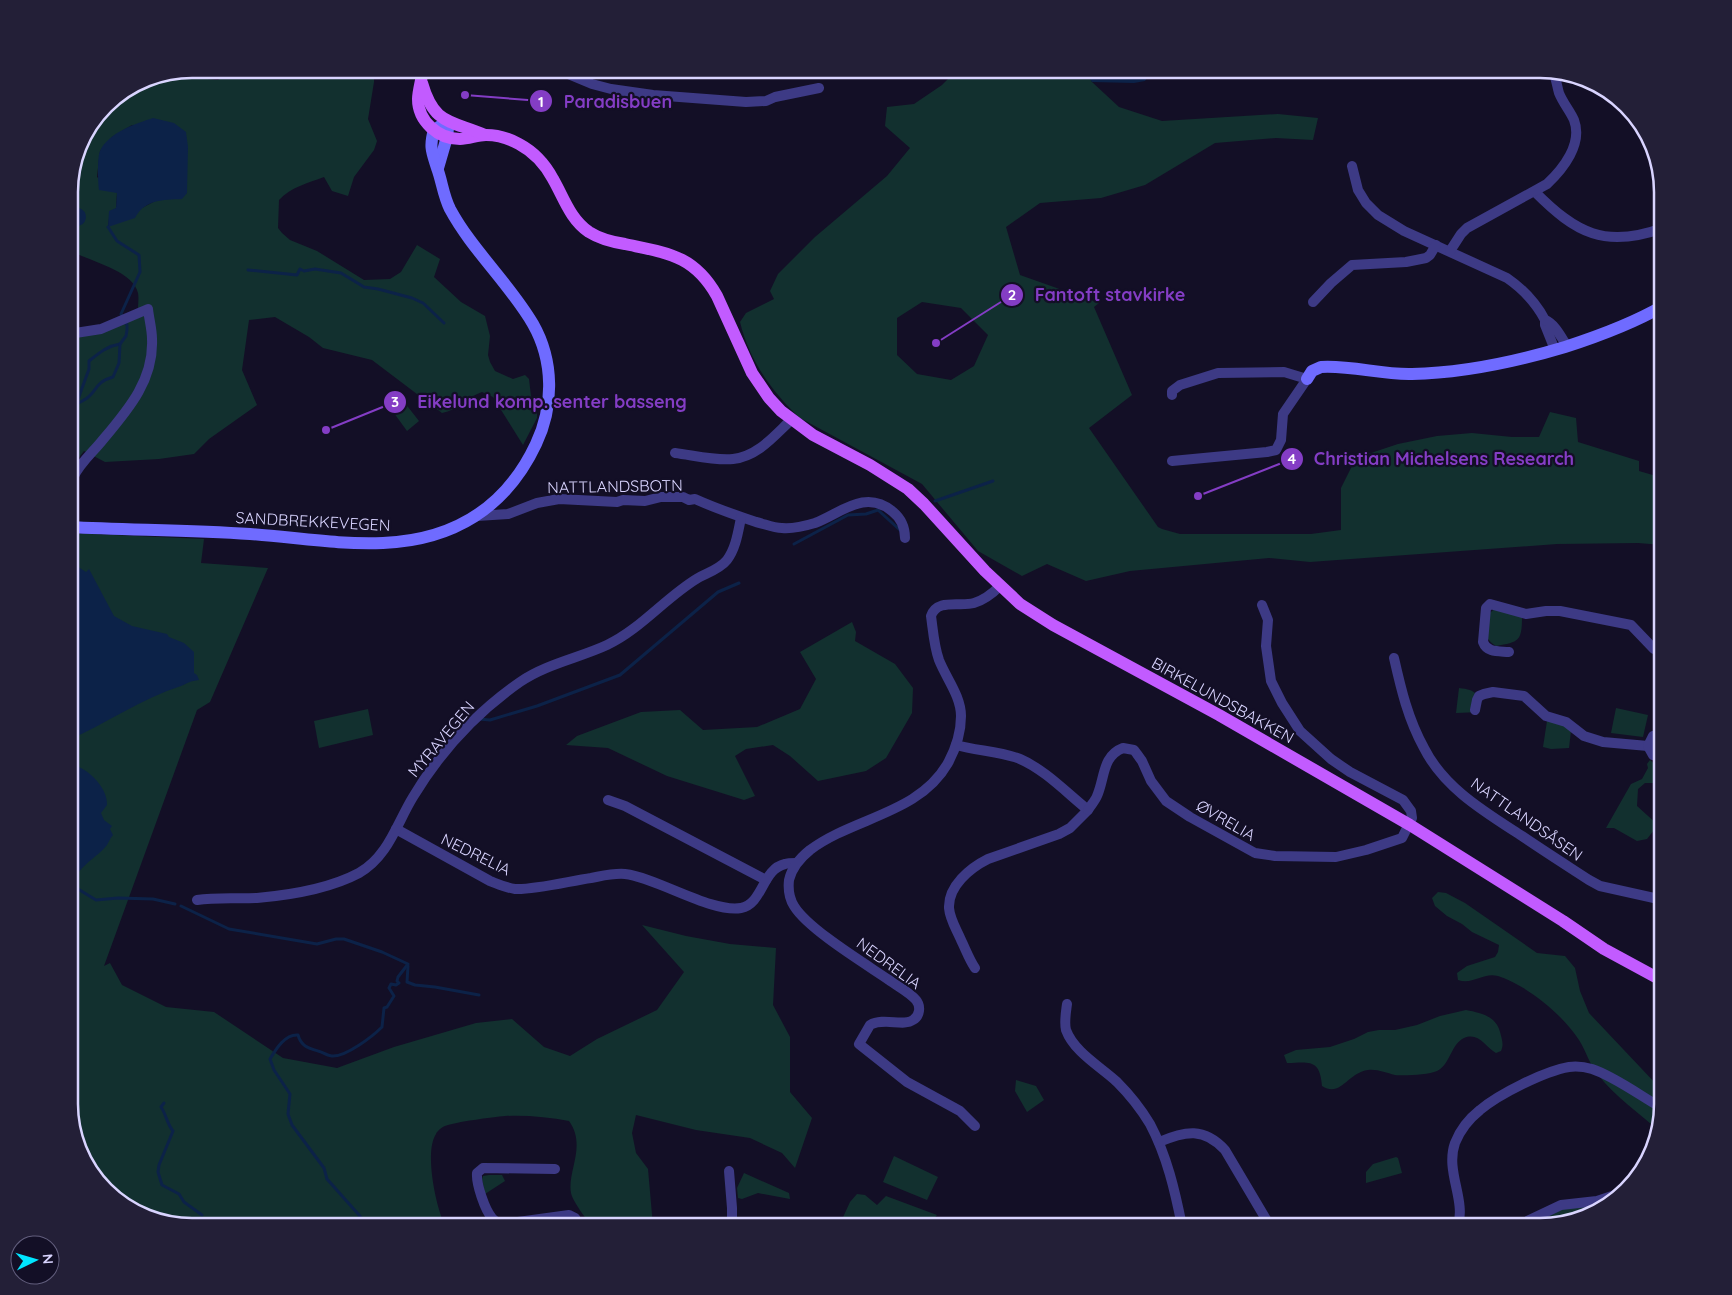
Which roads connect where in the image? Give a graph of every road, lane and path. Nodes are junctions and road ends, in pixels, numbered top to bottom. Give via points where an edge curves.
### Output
1 (422, 77) edge
2 (575, 77) edge
3 (1559, 79) edge
4 (422, 83) junction
5 (819, 88) dead end
6 (448, 120) junction
7 (434, 130) junction
8 (485, 135) junction
9 (447, 137) junction
10 (1352, 166) dead end
11 (438, 168) junction
12 (1535, 192) junction
13 (1654, 231) edge
14 (1436, 245) junction
15 (1450, 251) junction
16 (1314, 302) dead end
17 (1654, 311) edge
18 (78, 333) edge
19 (1561, 348) junction
20 (1307, 379) junction
21 (1172, 395) dead end
22 (791, 420) junction
23 (675, 453) dead end
24 (1172, 461) dead end
25 (78, 470) edge
26 (477, 516) junction
27 (741, 518) junction
28 (78, 527) edge
29 (906, 538) dead end
30 (1000, 586) junction
31 (1262, 605) dead end
32 (1654, 648) edge
33 (1509, 652) dead end
34 (1394, 658) dead end
35 (1475, 710) dead end
36 (1654, 736) edge
37 (956, 745) junction
38 (1648, 746) junction
39 (1654, 755) edge
40 (608, 800) dead end
41 (1088, 810) junction
42 (1410, 825) junction
43 (396, 829) junction
44 (796, 863) junction
45 (766, 880) junction
46 (1654, 898) edge
47 (196, 900) dead end
48 (975, 968) dead end
49 (1654, 976) edge
50 (1067, 1004) dead end
51 (1654, 1103) edge
52 (975, 1126) dead end
53 (1159, 1142) junction
54 (555, 1169) dead end
55 (729, 1171) dead end
56 (1602, 1199) edge
57 (492, 1218) edge
58 (547, 1218) edge
59 (575, 1218) edge
60 (732, 1218) edge
61 (1180, 1218) edge
62 (1265, 1218) edge
63 (1459, 1218) edge
64 (1534, 1218) edge

1 - 4 main road
2 - 5 street via 611,89 737,102 766,101
3 - 12 street via 1560,94 1575,122 1575,142 1554,177
4 - 6 main road via 432,108
4 - 7 main road via 418,106
6 - 7 street
6 - 8 main road
6 - 9 street
7 - 9 main road
7 - 11 street, SANDBREKKEVEGEN via 431,150
8 - 9 main road via 461,139
8 - 22 main road, BIRKELUNDSBAKKEN via 510,140 534,154 545,165 573,217 592,234 674,256 698,270 717,296 752,372 769,398
9 - 11 street
10 - 14 street via 1358,190 1371,209 1388,223
11 - 26 street, SANDBREKKEVEGEN via 446,200 458,221 533,324 549,375 547,416 533,452 508,488
12 - 13 street via 1556,213 1585,232 1625,238
12 - 15 street via 1467,228
14 - 15 street
14 - 16 street via 1426,258 1352,266
15 - 19 street via 1514,283 1557,331
17 - 19 street via 1633,323
18 - 25 street via 101,329 148,309 152,357 144,385
19 - 20 street via 1501,364 1427,373 1396,374 1321,367 1312,371
20 - 21 street via 1284,372 1218,373 1180,385
20 - 24 street via 1283,414 1281,440 1276,450
22 - 23 street via 774,437 743,457 726,460
22 - 30 main road, BIRKELUNDSBAKKEN via 908,489
26 - 27 street, NATTLANDSBOTN via 508,514 560,499 645,501 683,497
26 - 28 street, SANDBREKKEVEGEN via 444,532 382,543
27 - 29 street, NATTLANDSBOTN via 774,528 794,528 816,522 850,505 876,503 895,514 902,523
27 - 43 street, MYRAVEGEN via 726,562 690,583 621,637 531,675 482,712 428,775
30 - 37 street, NEDRELIA via 975,603 940,606 933,611 936,650 958,699 961,714
30 - 42 main road, BIRKELUNDSBAKKEN via 1020,604 1053,625 1219,715
31 - 42 street via 1268,620 1266,646 1271,681 1300,730 1350,772 1403,800 1411,811
32 - 33 street via 1631,625 1560,611 1526,614 1490,604 1486,608 1484,646 1494,651
34 - 46 street, NATTLANDSÅSEN via 1405,706 1424,749 1442,775 1488,814 1589,880 1600,886
35 - 38 street via 1479,696 1484,694 1524,696 1546,716 1566,722 1584,736 1603,742
36 - 38 street
37 - 41 street via 1003,754 1031,764
37 - 44 street, NEDRELIA via 944,770 929,788 903,805 831,836
38 - 39 street
40 - 45 street
41 - 42 street, ØVRELIA via 1096,798 1108,760 1123,748 1134,750 1166,801 1255,854 1327,858 1350,855 1402,838
41 - 48 street, ØVRELIA via 1059,834 977,864 956,886 950,899 951,915
42 - 49 main road, BIRKELUNDSBAKKEN via 1604,948
43 - 45 street, NEDRELIA via 490,881 515,889 624,874 708,903 733,908 749,905
43 - 47 street, MYRAVEGEN via 368,867 329,885 258,898
44 - 45 street, NEDRELIA via 779,866
44 - 52 street, NEDRELIA via 789,886 793,905 802,916 918,1004 918,1015 914,1020 880,1021 870,1025 859,1044 907,1082 960,1111
50 - 53 street via 1066,1030 1071,1040 1117,1082
51 - 63 street via 1607,1076 1579,1067 1555,1072 1492,1100 1470,1119 1455,1144 1452,1162
53 - 61 street
53 - 62 street via 1194,1133 1219,1143
54 - 57 street via 483,1168 476,1179
55 - 60 street
56 - 64 street via 1561,1205
58 - 59 street via 569,1215

